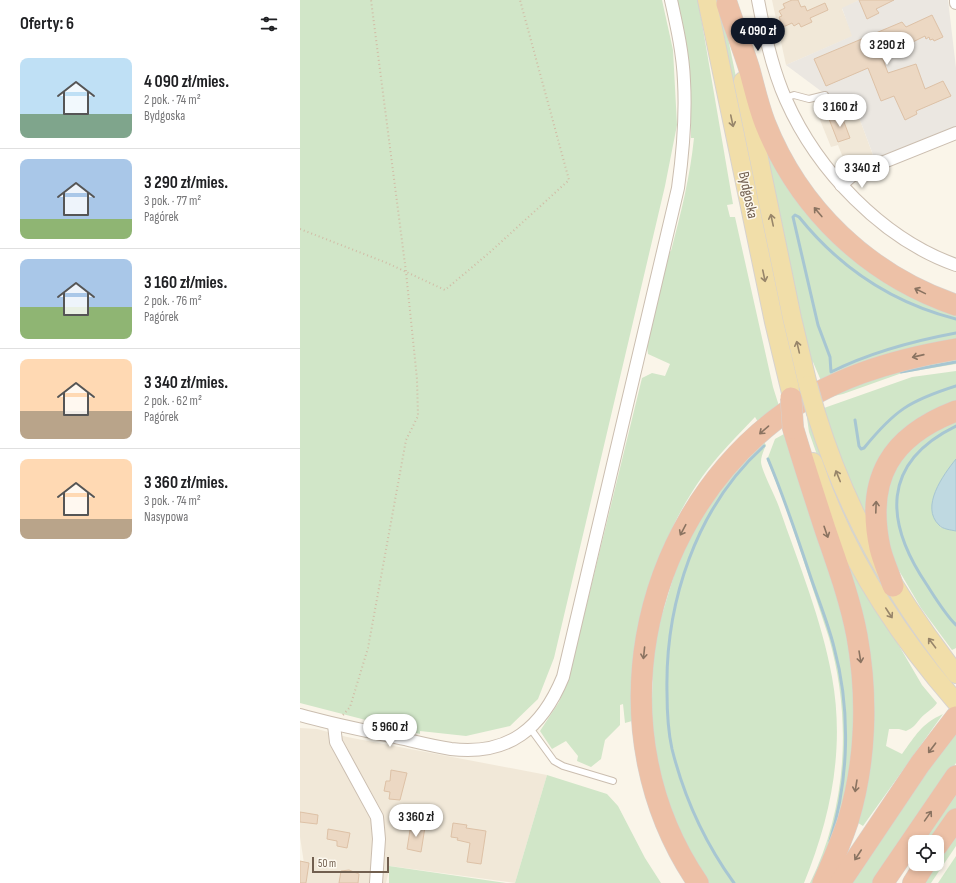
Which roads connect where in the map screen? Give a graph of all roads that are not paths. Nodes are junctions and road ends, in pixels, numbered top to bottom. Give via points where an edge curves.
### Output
1 (671, 0) edge
2 (758, 0) edge
3 (720, 1) edge
4 (825, 95) dead end
5 (785, 98) junction
6 (956, 133) edge
7 (841, 185) junction
8 (956, 265) edge
9 (956, 305) edge
10 (956, 349) edge
11 (795, 392) junction
12 (956, 411) edge
13 (796, 425) junction
14 (893, 586) junction
15 (956, 674) edge
16 (951, 696) edge
17 (300, 715) edge
18 (956, 717) edge
19 (334, 725) junction
20 (530, 728) junction
21 (956, 776) edge
22 (613, 781) dead end
23 (956, 819) edge
24 (944, 836) edge
25 (920, 871) edge
26 (922, 871) edge
27 (376, 883) edge
28 (698, 883) edge
29 (823, 883) edge
30 (840, 883) edge
31 (882, 883) edge
32 (912, 883) edge
33 (917, 883) edge

1 - 20 street via 684,80 684,132 678,188 563,678 547,710
2 - 5 street via 764,32
9 -> 3 highway via 936,298 889,274 845,241 817,211 780,156 765,123
3 - 11 main road via 792,318
4 - 5 lane via 809,99 794,95
5 - 7 street via 809,143
6 - 7 street via 854,174
7 - 8 street via 864,208 892,230 925,251
10 -> 28 highway via 890,362 857,374 823,390 776,420 724,469 702,498 671,554 654,602 645,640 641,706 645,746 661,811 675,844
11 - 13 highway, bridge
14 -> 11 main road, bridge via 852,508 833,464 816,413
14 -> 12 highway via 880,549 876,527 875,506 879,482 888,461 910,435 937,418
13 -> 16 main road via 827,497 868,580 916,654
13 -> 29 highway via 857,634 863,680 863,743 854,794 842,838
15 -> 14 main road
17 - 19 street
18 -> 30 highway
19 - 20 street via 452,749 483,748 509,741
19 - 27 street via 336,742 377,817 379,839
20 - 22 lane via 554,761 562,766
31 -> 21 highway
23 - 24 highway
25 - 32 highway
26 - 33 highway

